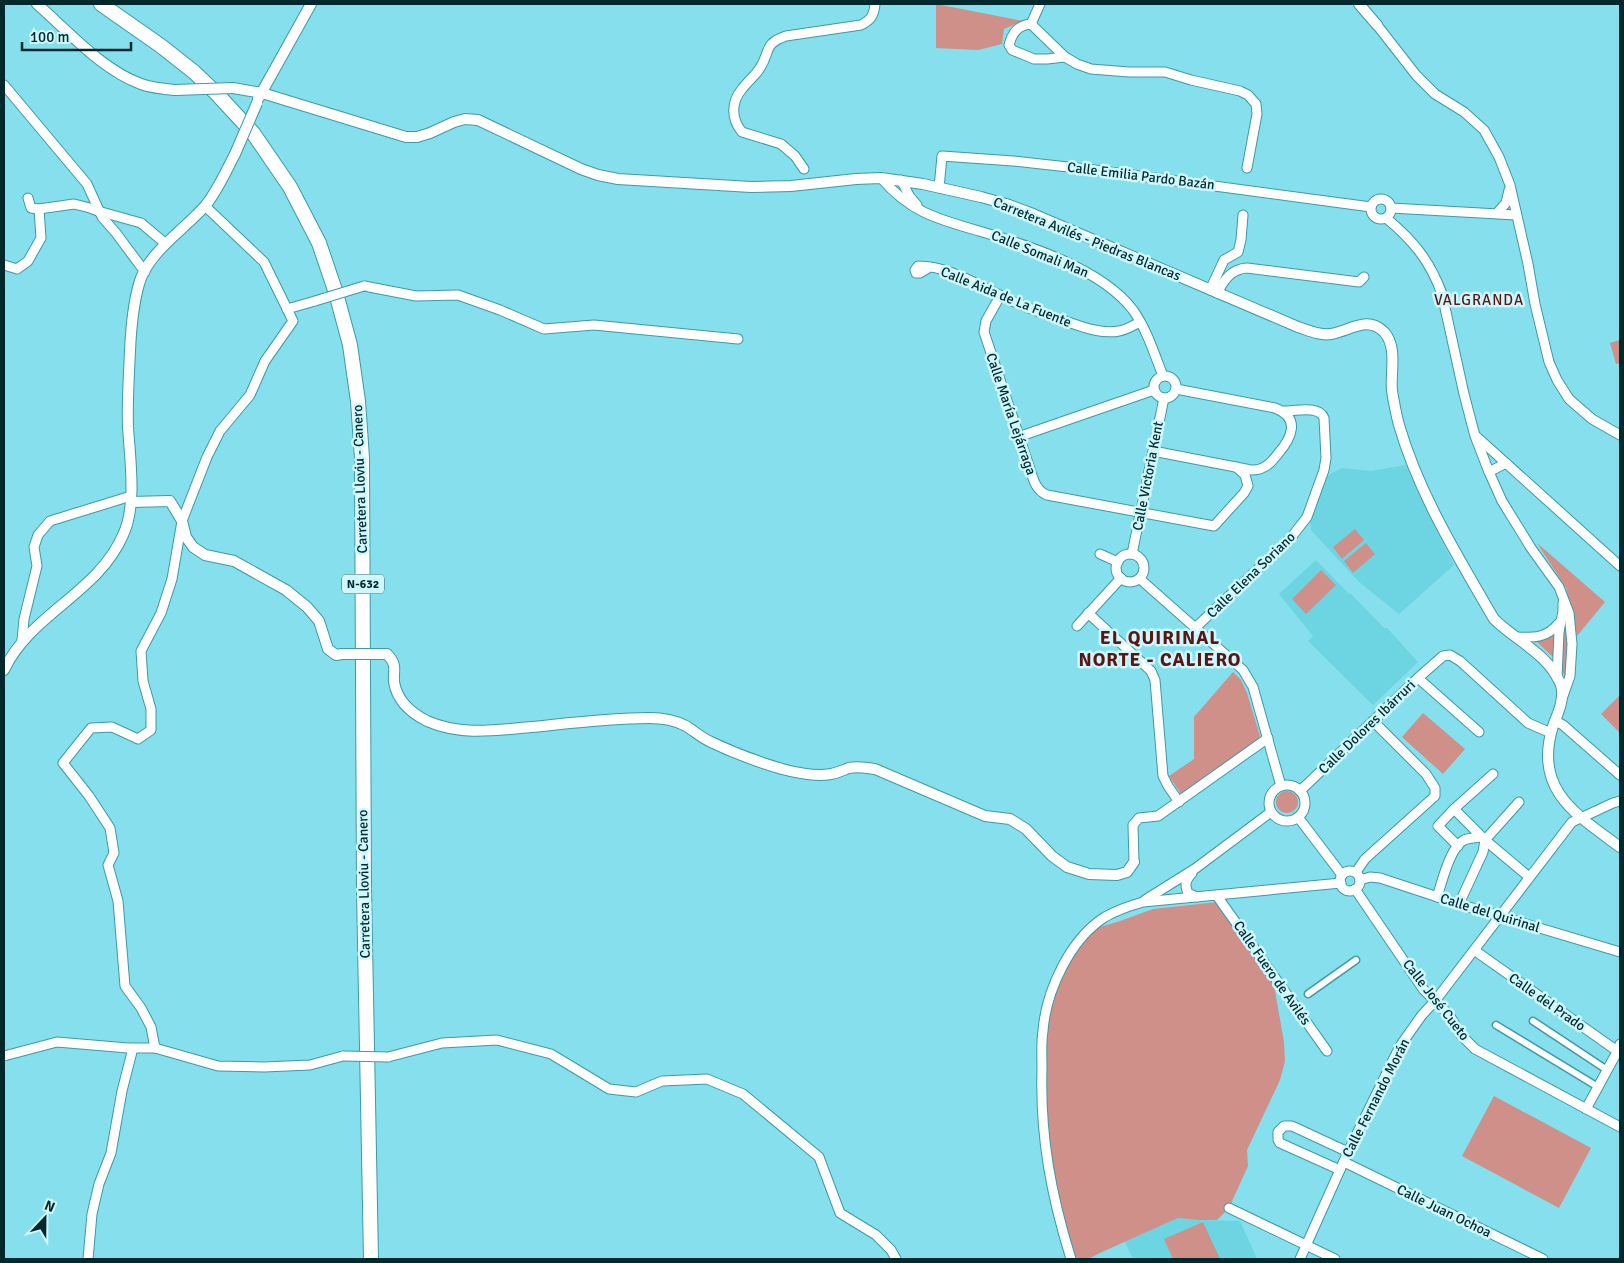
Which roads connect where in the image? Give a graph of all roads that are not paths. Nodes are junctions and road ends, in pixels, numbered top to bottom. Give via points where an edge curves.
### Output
1 (37, 4) edge
2 (101, 4) edge
3 (311, 4) edge
4 (875, 4) edge
5 (1040, 4) edge
6 (1359, 4) edge
7 (1031, 24) junction
8 (1377, 25) joint
9 (1065, 56) junction
10 (4, 85) edge
11 (259, 98) junction
12 (1247, 168) dead end
13 (804, 169) dead end
14 (881, 178) junction
15 (901, 180) junction
16 (923, 184) junction
17 (1510, 185) junction
18 (939, 188) junction
19 (28, 198) dead end
20 (904, 198) junction
21 (205, 206) junction
22 (1371, 207) junction
23 (1391, 208) junction
24 (39, 209) junction
25 (98, 212) junction
26 (1497, 213) junction
27 (1243, 215) dead end
28 (1516, 215) junction
29 (1386, 218) junction
30 (166, 244) junction
31 (4, 265) edge
32 (930, 267) dead end
33 (145, 272) junction
34 (1364, 277) dead end
35 (1214, 291) junction
36 (1000, 296) junction
37 (287, 309) junction
38 (1140, 322) junction
39 (738, 339) dead end
40 (1163, 376) junction
41 (1176, 389) junction
42 (1154, 390) junction
43 (1164, 398) junction
44 (1284, 411) junction
45 (1620, 435) edge
46 (1475, 436) junction
47 (1018, 437) junction
48 (1153, 451) junction
49 (1506, 463) junction
50 (1236, 467) junction
51 (1489, 472) junction
52 (131, 499) junction
53 (1141, 512) junction
54 (182, 521) junction
55 (1100, 554) dead end
56 (1132, 554) junction
57 (1118, 562) junction
58 (1620, 566) edge
59 (1121, 578) junction
60 (1140, 579) junction
61 (1563, 600) junction
62 (1088, 613) junction
63 (1561, 621) junction
64 (1077, 626) dead end
65 (1195, 628) junction
66 (1516, 637) junction
67 (22, 640) junction
68 (4, 670) edge
69 (1418, 678) junction
70 (1557, 678) junction
71 (1563, 696) junction
72 (1373, 721) junction
73 (1555, 721) junction
74 (1478, 732) dead end
75 (1551, 732) junction
76 (1268, 738) junction
77 (1493, 774) dead end
78 (1620, 775) edge
79 (1280, 786) junction
80 (1300, 791) junction
81 (1620, 801) edge
82 (1179, 802) junction
83 (1520, 802) dead end
84 (1454, 809) junction
85 (1271, 812) junction
86 (1298, 818) junction
87 (1580, 818) junction
88 (1483, 838) junction
89 (1458, 846) junction
90 (1620, 847) edge
91 (1134, 862) joint
92 (1196, 868) junction
93 (1358, 876) junction
94 (1529, 877) junction
95 (1342, 879) junction
96 (1355, 889) junction
97 (1217, 896) junction
98 (1197, 897) junction
99 (1437, 897) junction
100 (1143, 902) junction
101 (1459, 904) junction
102 (1500, 916) junction
103 (1474, 950) junction
104 (1620, 952) edge
105 (1356, 960) dead end
106 (1308, 994) dead end
107 (1435, 1001) junction
108 (1532, 1022) dead end
109 (1496, 1025) dead end
110 (133, 1048) junction
111 (156, 1048) junction
112 (1619, 1050) edge
113 (1327, 1051) dead end
114 (4, 1056) edge
115 (1607, 1070) junction
116 (1598, 1087) junction
117 (1586, 1109) junction
118 (1620, 1128) edge
119 (1348, 1152) junction
120 (1342, 1166) junction
121 (1230, 1208) dead end
122 (1306, 1245) junction
123 (88, 1259) edge
124 (371, 1259) edge
125 (896, 1259) edge
126 (1071, 1259) edge
127 (1300, 1259) edge
128 (1335, 1259) edge
129 (1544, 1259) edge

1 - 11 street, Carretera Avilés - Piedras Blancas, bridge via 123,76 142,84 175,90 233,88
2 - 124 highway, Carretera Lloviu - Canero / N-632 via 194,72 253,133 290,186 319,243 350,345 362,458 364,881
3 - 11 street
4 - 13 street via 870,21 861,25 776,39 770,44 762,66 734,102 734,120 742,132 781,144
5 - 7 street
6 - 8 street
7 - 9 street
7 - 9 street via 1017,29 1009,45 1012,50 1034,58
8 - 17 street via 1435,94 1464,112 1484,130
9 - 12 street via 1091,69 1165,72 1248,95 1256,104 1257,114
10 - 25 street via 87,184
11 - 14 street, Carretera Avilés - Piedras Blancas via 406,137 417,137 465,119 478,120 581,168 618,179 751,187
11 - 21 street, bridge via 235,154
14 - 15 street, Carretera Avilés - Piedras Blancas
14 - 20 street, Calle Somali Man
15 - 16 street, Carretera Avilés - Piedras Blancas
15 - 20 street via 899,187
16 - 18 street, Carretera Avilés - Piedras Blancas
16 - 20 street
17 - 26 street via 1506,203
17 - 28 street
18 - 22 street, Calle Emilia Pardo Bazán via 942,156 1095,170
18 - 35 street, Carretera Avilés - Piedras Blancas via 1006,204
19 - 24 street via 31,208
20 - 38 street, Calle Somali Man via 924,213 1026,246 1096,277 1120,296
21 - 30 street
21 - 37 street via 264,262
22 - 23 street via 1380,199 1388,202
22 - 29 street via 1374,216
23 - 26 street
23 - 29 street
24 - 25 street via 74,204
24 - 31 street via 41,238 28,261 18,269
25 - 30 street via 141,223
25 - 33 street
26 - 28 street
27 - 35 street via 1238,252 1224,260
28 - 45 street via 1549,362 1556,380 1569,399 1592,419
29 - 46 street via 1415,245 1436,279
30 - 33 street
32 - 36 street, Calle Aida de La Fuente via 969,279
33 - 52 street via 139,281 134,306 127,399
34 - 35 street via 1359,282 1240,268 1230,273
35 - 66 street, Carretera Avilés - Piedras Blancas via 1317,333 1330,334 1358,324 1375,326 1384,332 1391,346 1394,407 1424,492 1494,619
36 - 38 street, Calle Aida de La Fuente via 1039,313 1100,331 1119,331
36 - 47 street, Calle María Lejárraga via 986,321 984,332
37 - 39 street, bridge via 364,286 416,296 458,295 544,329 594,325
37 - 54 street via 293,321 265,361 250,395 220,430 206,457
38 - 40 street, Calle Somali Man
40 - 41 street via 1172,378
40 - 42 street via 1155,382
41 - 43 street via 1171,397
41 - 44 street
42 - 43 street via 1157,396
42 - 47 street
43 - 48 street, Calle Victoria Kent
44 - 50 street via 1292,428 1284,447 1261,469
44 - 65 street, Calle Elena Soriano via 1319,411 1324,418 1324,470 1307,517 1290,540
46 - 49 street
46 - 51 street
47 - 53 street, Calle María Lejárraga via 1036,487 1042,493
48 - 50 street
48 - 53 street, Calle Victoria Kent
49 - 51 street
49 - 58 street
50 - 53 street via 1245,475 1248,486 1214,526
51 - 61 street via 1502,502 1556,582
52 - 54 street via 170,501
52 - 67 street via 124,534 112,555 97,574
52 - 67 street via 50,521 38,536 34,547 36,566
53 - 56 street, Calle Victoria Kent
54 - 91 street, bridge via 193,547 205,555 234,560 286,590 307,607 319,621 328,649 336,655 387,654 393,661 398,695 409,710 446,727 480,732 621,719 670,720 722,747 783,769 809,774 831,774 860,767 875,769 985,816 1010,819 1026,829 1067,867 1088,874 1117,875 1127,872
54 - 111 street via 172,579 161,613 141,652 151,730 138,739 112,727 91,728 63,764 110,828 114,853 108,865 118,901 126,986 151,1027
55 - 57 street
56 - 57 street via 1125,555
56 - 60 street via 1141,558 1144,564
57 - 59 street via 1116,569
59 - 60 street via 1130,582
59 - 62 street
60 - 65 street
61 - 63 street
61 - 71 street via 1569,613 1572,644 1570,676
62 - 64 street
62 - 82 street via 1151,671 1155,680 1163,776
63 - 66 street via 1542,637
63 - 70 street
65 - 76 street via 1243,670 1253,687
66 - 70 street, Carretera Avilés - Piedras Blancas via 1545,660
67 - 68 street
69 - 72 street, Calle Dolores Ibárruri
69 - 74 street, Calle Dolores Ibárruri
69 - 75 street via 1443,656 1450,655 1528,723
70 - 71 street, Carretera Avilés - Piedras Blancas
71 - 73 street
72 - 80 street, Calle Dolores Ibárruri
72 - 93 street via 1426,774 1435,796 1365,859
73 - 75 street
73 - 78 street via 1564,725
75 - 87 street via 1547,750 1548,770 1559,794
76 - 79 street
76 - 82 street
77 - 84 street
79 - 80 street via 1291,785
79 - 85 street via 1271,794
80 - 86 street via 1305,805
81 - 87 street, Calle Fernando Morán
82 - 91 street via 1158,816 1139,818 1133,825
83 - 88 street
84 - 88 street
84 - 89 street via 1438,826
85 - 86 street via 1286,821
85 - 92 street
86 - 95 street
87 - 90 street
87 - 94 street, Calle Fernando Morán via 1572,822
88 - 89 street via 1464,840
88 - 94 street
88 - 101 street via 1483,852
89 - 99 street via 1452,854
92 - 98 street via 1185,886 1188,893
92 - 100 street
93 - 95 street via 1348,871
93 - 96 street via 1360,884
93 - 99 street, Calle del Quirinal via 1380,878
94 - 102 street, Calle Fernando Morán
95 - 96 street via 1345,889
95 - 97 street
96 - 107 street, Calle José Cueto via 1423,989
97 - 98 street
97 - 113 street, Calle Fuero de Avilés
98 - 100 street
99 - 101 street, Calle del Quirinal
100 - 126 street via 1103,918 1090,930 1063,963 1046,1009 1042,1030 1043,1130 1060,1225
101 - 102 street, Calle del Quirinal
102 - 103 street, Calle Fernando Morán
102 - 104 street, Calle del Quirinal
103 - 107 street, Calle Fernando Morán
103 - 112 street, Calle del Prado
105 - 106 street
107 - 117 street, Calle José Cueto via 1475,1049
107 - 119 street, Calle Fernando Morán via 1400,1046
108 - 115 street
109 - 116 street
110 - 111 street
110 - 114 street via 57,1042
110 - 123 street via 111,1153 92,1214
111 - 125 street, bridge via 218,1066 264,1067 310,1065 343,1056 388,1057 442,1043 497,1040 551,1054 609,1089 636,1092 662,1081 707,1079 743,1094 819,1157 840,1212 876,1235
112 - 115 street
115 - 116 street
116 - 117 street
117 - 118 street, Calle José Cueto
119 - 120 street, Calle Fernando Morán
119 - 120 street, Calle Juan Ochoa via 1292,1126 1284,1126 1278,1132 1280,1143
120 - 122 street, Calle Fernando Morán
120 - 129 street, Calle Juan Ochoa
121 - 122 street
122 - 127 street, Calle Fernando Morán
122 - 128 street

